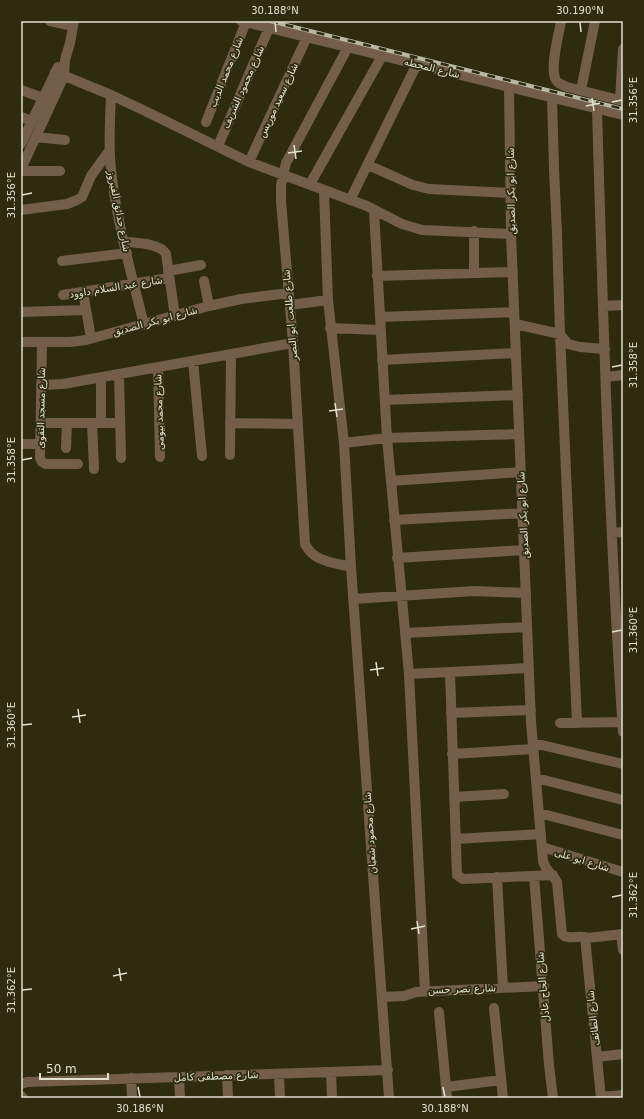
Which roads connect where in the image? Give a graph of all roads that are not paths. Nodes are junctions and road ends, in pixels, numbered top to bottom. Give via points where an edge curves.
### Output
1 (50, 21) edge
2 (561, 21) edge
3 (595, 21) edge
4 (244, 22) edge
5 (73, 24) edge
6 (269, 28) junction
7 (307, 37) junction
8 (348, 47) junction
9 (623, 49) edge
10 (382, 56) junction
11 (417, 64) junction
12 (60, 74) junction
13 (509, 87) junction
14 (21, 90) edge
15 (581, 90) junction
16 (111, 95) junction
17 (43, 98) junction
18 (552, 98) junction
19 (621, 100) edge
20 (597, 109) junction
21 (623, 115) edge
22 (21, 117) edge
23 (32, 120) junction
24 (206, 122) dead end
25 (36, 137) junction
26 (65, 140) dead end
27 (21, 144) edge
28 (218, 146) junction
29 (109, 151) junction
30 (249, 162) junction
31 (368, 165) junction
32 (21, 170) edge
33 (60, 171) dead end
34 (282, 175) junction
35 (310, 184) junction
36 (324, 191) junction
37 (511, 193) junction
38 (350, 200) junction
39 (21, 210) edge
40 (374, 211) junction
41 (474, 231) junction
42 (511, 234) junction
43 (124, 242) junction
44 (127, 253) junction
45 (62, 261) dead end
46 (201, 265) dead end
47 (513, 272) junction
48 (474, 273) junction
49 (169, 274) junction
50 (377, 276) junction
51 (204, 281) dead end
52 (134, 284) junction
53 (83, 292) junction
54 (289, 293) junction
55 (63, 296) dead end
56 (328, 300) junction
57 (623, 304) edge
58 (290, 305) junction
59 (209, 306) junction
60 (603, 306) junction
61 (86, 310) junction
62 (21, 312) edge
63 (514, 312) junction
64 (175, 316) junction
65 (380, 317) junction
66 (515, 324) junction
67 (144, 325) junction
68 (330, 328) junction
69 (380, 330) junction
70 (560, 334) junction
71 (91, 338) junction
72 (21, 342) edge
73 (42, 342) junction
74 (293, 343) junction
75 (605, 349) junction
76 (516, 353) junction
77 (231, 354) junction
78 (382, 360) junction
79 (194, 361) junction
80 (158, 367) junction
81 (118, 374) junction
82 (623, 375) edge
83 (101, 377) junction
84 (606, 377) junction
85 (41, 385) junction
86 (518, 394) junction
87 (385, 400) junction
88 (40, 423) junction
89 (67, 423) junction
90 (97, 423) junction
91 (120, 423) junction
92 (230, 423) junction
93 (298, 424) junction
94 (519, 434) junction
95 (387, 438) junction
96 (344, 443) junction
97 (21, 444) edge
98 (40, 444) junction
99 (66, 448) dead end
100 (230, 455) dead end
101 (202, 456) dead end
102 (160, 457) dead end
103 (121, 458) dead end
104 (78, 464) dead end
105 (94, 469) dead end
106 (521, 472) junction
107 (391, 481) junction
108 (523, 513) junction
109 (394, 520) junction
110 (623, 532) edge
111 (612, 533) junction
112 (524, 550) junction
113 (397, 558) junction
114 (351, 567) junction
115 (526, 592) junction
116 (401, 596) junction
117 (353, 599) junction
118 (619, 604) edge
119 (527, 627) junction
120 (405, 633) junction
121 (529, 668) junction
122 (450, 672) junction
123 (408, 674) junction
124 (531, 710) junction
125 (451, 713) junction
126 (560, 723) dead end
127 (577, 723) junction
128 (623, 726) edge
129 (533, 746) junction
130 (452, 754) junction
131 (623, 764) edge
132 (536, 778) junction
133 (504, 794) dead end
134 (454, 797) junction
135 (623, 800) edge
136 (539, 812) junction
137 (541, 834) junction
138 (623, 835) edge
139 (456, 839) junction
140 (542, 848) junction
141 (623, 872) edge
142 (553, 875) junction
143 (534, 876) junction
144 (497, 877) junction
145 (622, 934) edge
146 (585, 937) junction
147 (623, 950) edge
148 (544, 986) junction
149 (504, 988) junction
150 (425, 991) junction
151 (382, 997) junction
152 (494, 1008) dead end
153 (439, 1012) dead end
154 (623, 1054) edge
155 (596, 1057) junction
156 (388, 1070) junction
157 (331, 1072) junction
158 (279, 1074) junction
159 (227, 1075) junction
160 (179, 1077) junction
161 (131, 1078) junction
162 (501, 1080) junction
163 (21, 1084) edge
164 (446, 1087) junction
165 (623, 1095) edge
166 (132, 1098) edge
167 (180, 1098) edge
168 (228, 1098) edge
169 (280, 1098) edge
170 (332, 1098) edge
171 (389, 1098) edge
172 (447, 1098) edge
173 (503, 1098) edge
174 (553, 1098) edge
175 (601, 1098) edge

1 - 5 street
2 - 15 street via 554,75 559,84
3 - 15 street
4 - 6 street, شارع المحطه
4 - 24 street, شارع محمد الديب
5 - 12 street
6 - 7 street, شارع المحطه
6 - 28 street, شارع محمود الشريف
7 - 8 street, شارع المحطه
7 - 30 street, شارع سعيد موريس
8 - 10 street, شارع المحطه
8 - 34 street, شارع طلعت ابو النصر via 291,153
9 - 19 street
10 - 11 street, شارع المحطه
10 - 35 street
11 - 13 street, شارع المحطه
11 - 31 street
12 - 16 street
12 - 17 street
12 - 25 street
13 - 18 street, شارع المحطه
13 - 37 street, شارع ابو بكر الصديق
14 - 17 street
15 - 19 street
16 - 28 street
16 - 29 street, شارع حدائق الفيروز
17 - 23 street
18 - 20 street, شارع المحطه
18 - 70 street
20 - 21 street, شارع المحطه
20 - 60 street
22 - 23 street
23 - 27 street
25 - 26 street
25 - 32 street
28 - 30 street
29 - 39 street via 91,176 82,197 67,204
29 - 43 street, شارع حدائق الفيروز via 115,202
30 - 34 street
31 - 37 street via 413,185 429,189
31 - 38 street
32 - 33 street
34 - 35 street
34 - 54 street, شارع طلعت ابو النصر via 281,201
35 - 36 street
36 - 38 street
36 - 56 street, شارع محمود شعبان
37 - 42 street, شارع ابو بكر الصديق
38 - 40 street
40 - 41 street via 422,230
40 - 50 street
41 - 42 street
41 - 48 street
42 - 47 street, شارع ابو بكر الصديق
43 - 44 street, شارع حدائق الفيروز
43 - 49 street via 161,248 166,254
44 - 45 street
44 - 52 street, شارع حدائق الفيروز
46 - 49 street, شارع عبد السلام داوود
47 - 48 street
47 - 63 street, شارع ابو بكر الصديق
48 - 50 street
49 - 52 street, شارع عبد السلام داوود
49 - 64 street
50 - 65 street
51 - 59 street
52 - 53 street, شارع عبد السلام داوود
52 - 67 street, شارع حدائق الفيروز
53 - 55 street, شارع عبد السلام داوود
53 - 61 street
54 - 58 street, شارع طلعت ابو النصر
54 - 59 street, شارع ابو بكر الصديق
56 - 58 street
56 - 68 street, شارع محمود شعبان
57 - 60 street
58 - 74 street, شارع طلعت ابو النصر
59 - 64 street, شارع ابو بكر الصديق
60 - 75 street
61 - 62 street, شارع عبد السلام داوود
61 - 71 street
63 - 65 street
63 - 66 street, شارع ابو بكر الصديق
64 - 67 street, شارع ابو بكر الصديق
65 - 69 street
66 - 70 street
66 - 76 street, شارع ابو بكر الصديق
67 - 71 street, شارع ابو بكر الصديق
68 - 69 street
68 - 96 street, شارع محمود شعبان
69 - 78 street
70 - 75 street via 568,344
70 - 127 street
71 - 73 street, شارع ابو بكر الصديق via 70,342
72 - 73 street, شارع ابو بكر الصديق
73 - 85 street, شارع مسجد التقوى
74 - 77 street
74 - 93 street, شارع طلعت ابو النصر
75 - 84 street
76 - 78 street
76 - 86 street, شارع ابو بكر الصديق
77 - 79 street
77 - 92 street
78 - 87 street
79 - 80 street
79 - 101 street
80 - 81 street
80 - 102 street, شارع محمد بيومى
81 - 83 street
81 - 91 street
82 - 84 street
83 - 85 street
83 - 90 street
84 - 111 street
85 - 88 street, شارع مسجد التقوى
86 - 87 street
86 - 94 street, شارع ابو بكر الصديق
87 - 95 street
88 - 89 street
88 - 98 street, شارع مسجد التقوى
89 - 90 street
89 - 99 street
90 - 91 street
90 - 105 street
91 - 103 street
92 - 93 street
92 - 100 street
93 - 114 street, شارع طلعت ابو النصر via 304,544 315,557
94 - 95 street
94 - 106 street, شارع ابو بكر الصديق
95 - 96 street
95 - 107 street
96 - 114 street, شارع محمود شعبان
97 - 98 street
98 - 104 street, شارع مسجد التقوى via 40,458 44,463
106 - 107 street
106 - 108 street, شارع ابو بكر الصديق
107 - 109 street
108 - 109 street
108 - 112 street, شارع ابو بكر الصديق
109 - 113 street
110 - 111 street
111 - 118 street
112 - 113 street
112 - 115 street, شارع ابو بكر الصديق
113 - 116 street
114 - 117 street, شارع محمود شعبان
115 - 116 street via 474,591
115 - 119 street, شارع ابو بكر الصديق
116 - 117 street
116 - 120 street
117 - 151 street, شارع محمود شعبان
118 - 128 street
119 - 120 street
119 - 121 street, شارع ابو بكر الصديق
120 - 123 street
121 - 122 street
121 - 124 street, شارع ابو بكر الصديق
122 - 123 street
122 - 125 street
123 - 150 street
124 - 125 street
124 - 129 street, شارع ابو بكر الصديق
125 - 130 street
126 - 127 street
127 - 128 street
129 - 130 street
129 - 131 street
129 - 132 street, شارع ابو بكر الصديق
130 - 134 street
132 - 135 street
132 - 136 street, شارع ابو بكر الصديق
133 - 134 street
134 - 139 street
136 - 137 street, شارع ابو بكر الصديق
136 - 138 street
137 - 139 street
137 - 140 street, شارع ابو بكر الصديق
139 - 144 street via 457,875 460,878
140 - 141 street, شارع ابو على
140 - 142 street, شارع ابو بكر الصديق via 545,868
142 - 143 street
142 - 146 street, شارع ابو بكر الصديق via 557,882 562,934 567,937
143 - 144 street
143 - 148 street, شارع الحاج عادل
144 - 149 street
145 - 146 street
145 - 147 street
146 - 155 street, شارع الطائف
148 - 149 street, شارع نصر حسن
148 - 174 street, شارع الحاج عادل
149 - 150 street, شارع نصر حسن
150 - 151 street, شارع نصر حسن via 404,996
151 - 156 street, شارع محمود شعبان
152 - 162 street
153 - 164 street
154 - 155 street
155 - 175 street, شارع الطائف
156 - 157 street, شارع مصطفى كامل
156 - 171 street, شارع محمود شعبان
157 - 158 street, شارع مصطفى كامل
157 - 170 street
158 - 159 street, شارع مصطفى كامل
158 - 169 street
159 - 160 street, شارع مصطفى كامل
159 - 168 street
160 - 161 street, شارع مصطفى كامل
160 - 167 street
161 - 163 street, شارع مصطفى كامل
161 - 166 street
162 - 164 street
162 - 173 street
164 - 172 street
165 - 175 street

